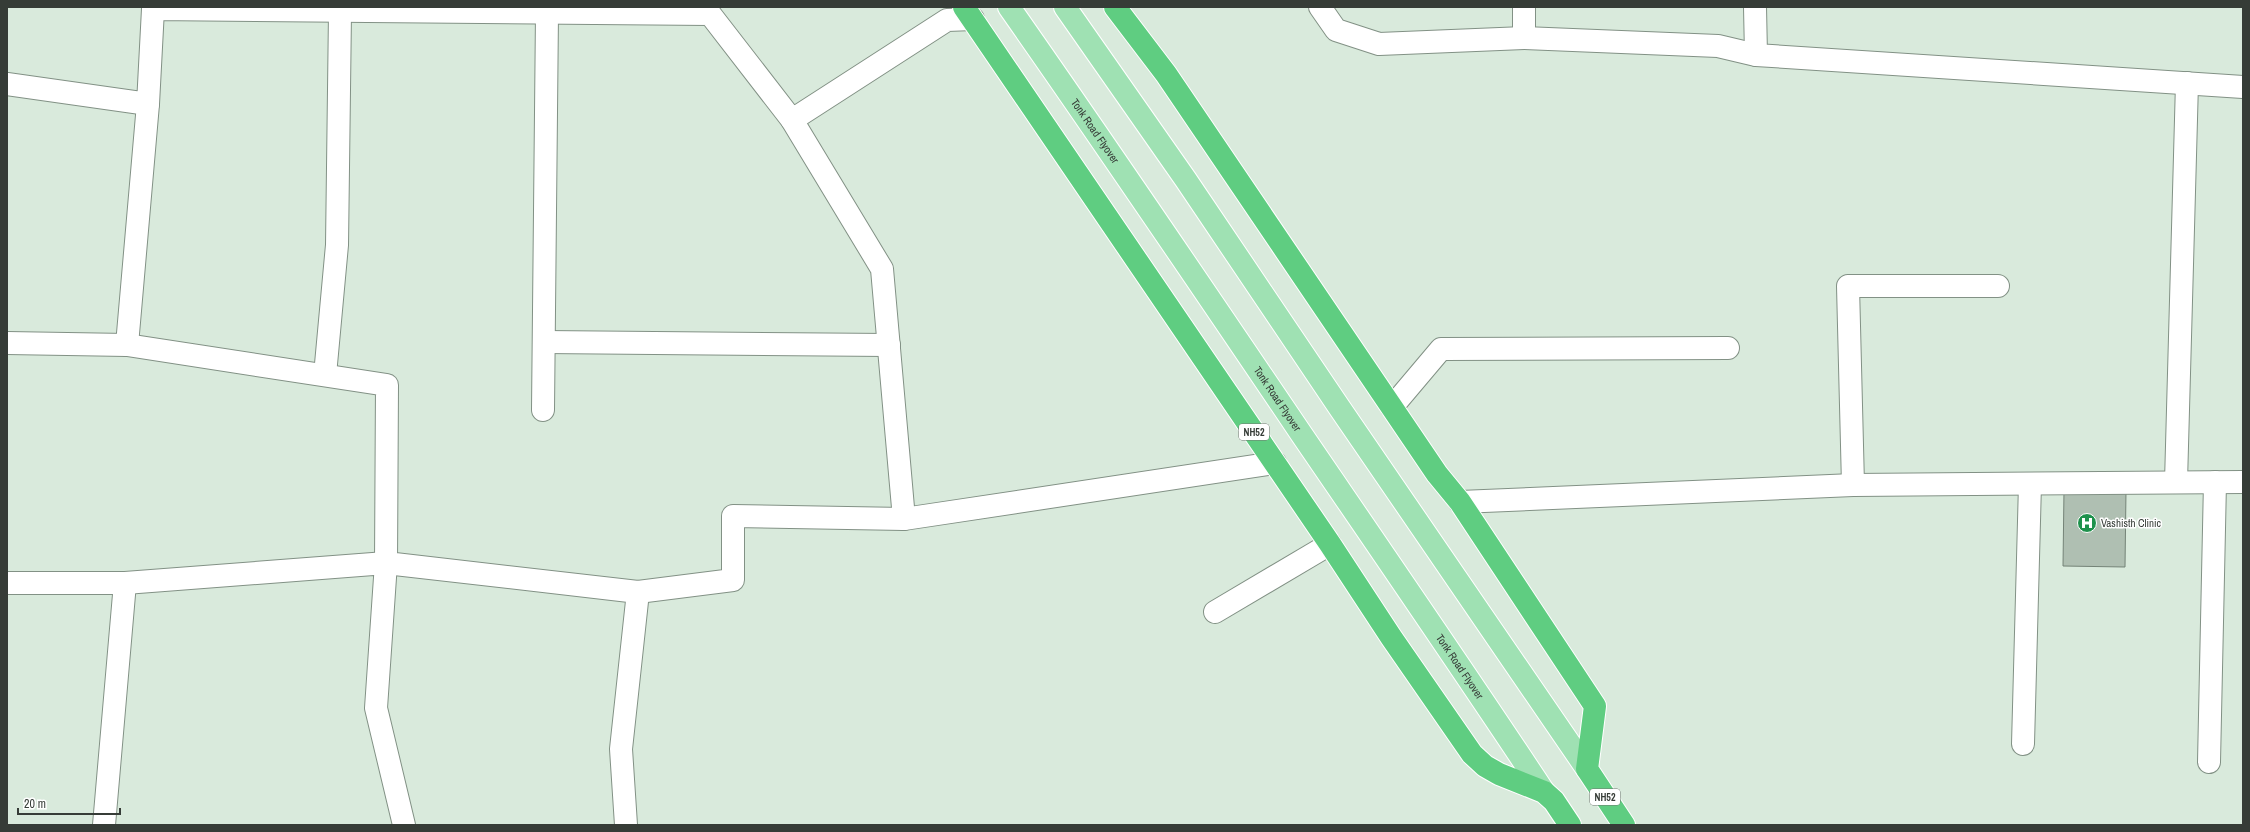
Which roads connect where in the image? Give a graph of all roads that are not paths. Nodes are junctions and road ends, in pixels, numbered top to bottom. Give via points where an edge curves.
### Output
1 (1009, 7) edge
2 (1065, 7) edge
3 (1115, 7) edge
4 (1320, 7) edge
5 (1524, 7) edge
6 (1755, 7) edge
7 (154, 8) edge
8 (708, 11) edge
9 (340, 12) junction
10 (546, 13) junction
11 (968, 13) edge
12 (1524, 38) junction
13 (1756, 54) junction
14 (2187, 83) junction
15 (7, 84) edge
16 (2243, 87) edge
17 (148, 104) junction
18 (792, 120) junction
19 (1998, 286) dead end
20 (544, 342) junction
21 (7, 343) edge
22 (126, 345) junction
23 (889, 345) junction
24 (1728, 348) dead end
25 (325, 375) junction
26 (1392, 407) junction
27 (544, 410) dead end
28 (1275, 462) junction
29 (2176, 482) junction
30 (2215, 482) junction
31 (2243, 482) edge
32 (2030, 484) junction
33 (1853, 485) junction
34 (1460, 502) junction
35 (904, 519) junction
36 (1330, 544) junction
37 (386, 563) junction
38 (7, 583) edge
39 (125, 583) junction
40 (638, 592) junction
41 (1215, 612) dead end
42 (2023, 744) dead end
43 (2209, 762) dead end
44 (1587, 769) junction
45 (1544, 792) junction
46 (104, 825) edge
47 (404, 825) edge
48 (626, 825) edge
49 (1570, 825) edge
50 (1624, 825) edge

1 - 45 main road, Tonk Road Flyover via 1148,206
2 - 44 main road via 1186,180
3 - 26 highway via 1166,74
4 - 12 street via 1336,30 1379,44
5 - 12 street
6 - 13 street
7 - 9 street
7 - 17 street
8 - 10 street
8 - 18 street
9 - 10 street
9 - 25 street via 337,245
10 - 20 street
11 - 18 street via 947,20
11 - 28 highway, NH52
12 - 13 street via 1718,46
13 - 14 street
14 - 16 street
14 - 29 street
15 - 17 street
17 - 22 street
18 - 23 street via 882,269
19 - 33 street via 1848,286
20 - 23 street
20 - 27 street
21 - 22 street
22 - 25 street
23 - 35 street
24 - 26 street via 1441,349
25 - 37 street via 387,386
26 - 34 highway via 1437,474
28 - 35 street
28 - 36 highway, NH52
29 - 30 street
29 - 32 street
30 - 31 street
30 - 43 street
32 - 33 street
32 - 42 street
33 - 34 street
34 - 44 highway via 1595,706
35 - 40 street via 733,516 733,580
36 - 41 street
36 - 45 highway, NH52 via 1472,754 1499,774
37 - 39 street
37 - 40 street
37 - 47 street via 376,708
38 - 39 street
39 - 46 street
40 - 48 street via 621,749
44 - 50 highway, NH52
45 - 49 highway, NH52 via 1554,801

